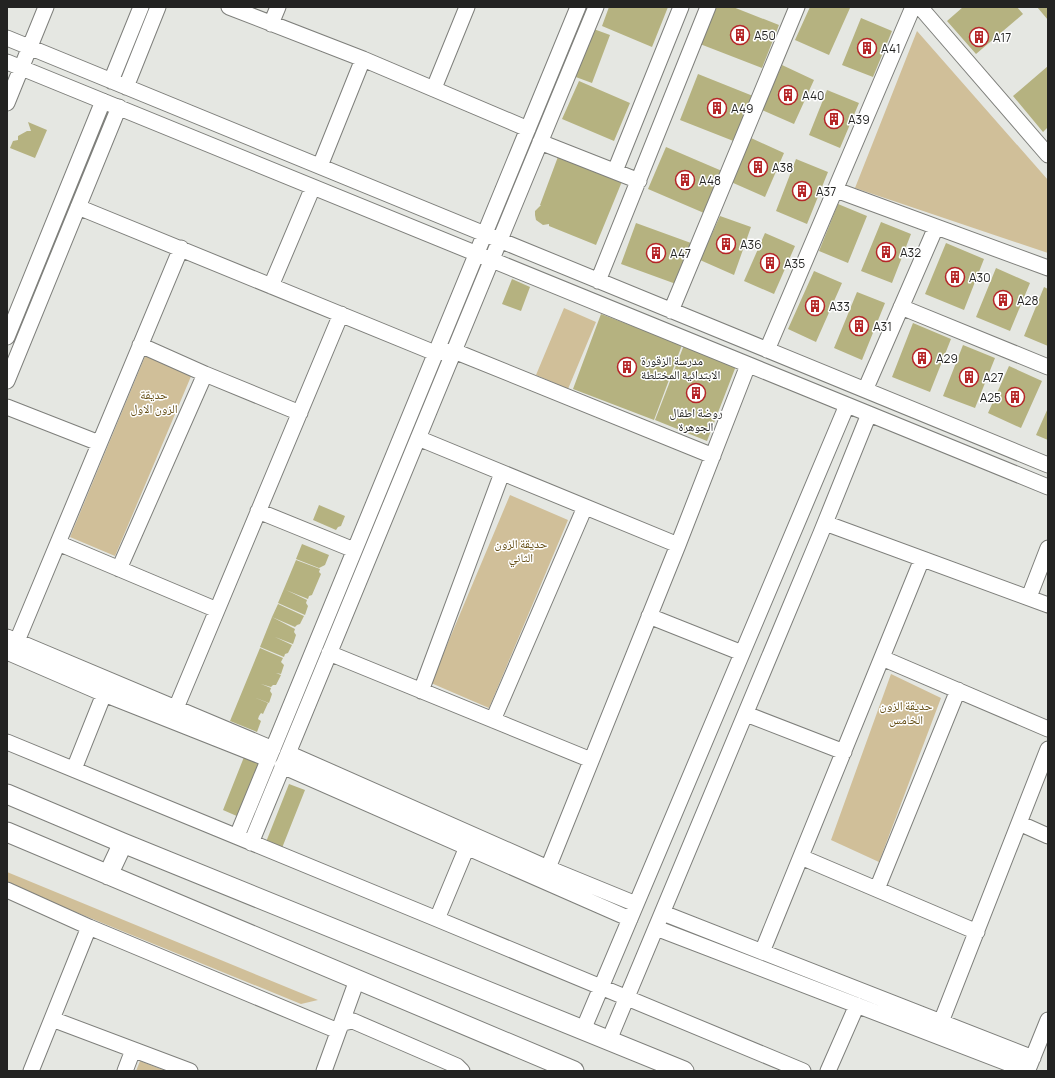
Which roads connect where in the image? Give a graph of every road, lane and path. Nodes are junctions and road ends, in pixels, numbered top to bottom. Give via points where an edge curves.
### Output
1 (46, 7) edge
2 (140, 7) edge
3 (158, 7) edge
4 (229, 7) edge
5 (278, 7) edge
6 (467, 7) edge
7 (578, 7) edge
8 (596, 7) edge
9 (681, 7) edge
10 (708, 7) edge
11 (797, 7) edge
12 (913, 7) edge
13 (920, 7) edge
14 (271, 24) junction
15 (7, 38) edge
16 (30, 48) junction
17 (363, 59) junction
18 (7, 62) edge
19 (21, 68) junction
20 (111, 81) junction
21 (126, 87) junction
22 (434, 88) junction
23 (103, 101) junction
24 (7, 103) edge
25 (119, 108) junction
26 (528, 129) junction
27 (540, 142) junction
28 (1048, 155) edge
29 (320, 166) junction
30 (615, 171) junction
31 (638, 181) junction
32 (313, 187) junction
33 (836, 190) junction
34 (78, 207) junction
35 (936, 227) junction
36 (485, 234) junction
37 (500, 240) junction
38 (181, 248) junction
39 (476, 254) junction
40 (492, 260) junction
41 (1048, 268) edge
42 (598, 281) junction
43 (271, 286) junction
44 (901, 307) junction
45 (671, 310) junction
46 (341, 314) junction
47 (7, 337) edge
48 (140, 345) junction
49 (767, 350) junction
50 (454, 351) junction
51 (436, 353) junction
52 (748, 365) junction
53 (1048, 367) edge
54 (205, 374) junction
55 (7, 381) edge
56 (866, 388) dead end
57 (847, 405) junction
58 (7, 406) edge
59 (300, 413) junction
60 (869, 414) junction
61 (418, 438) junction
62 (99, 443) junction
63 (713, 456) junction
64 (1048, 465) edge
65 (502, 473) junction
66 (1048, 487) edge
67 (585, 507) junction
68 (258, 511) junction
69 (825, 523) junction
70 (58, 543) junction
71 (678, 545) junction
72 (1048, 548) edge
73 (354, 550) junction
74 (922, 559) junction
75 (119, 569) junction
76 (1029, 597) junction
77 (1048, 605) edge
78 (217, 610) junction
79 (649, 616) junction
80 (10, 643) edge
81 (742, 653) junction
82 (329, 654) junction
83 (882, 658) junction
84 (958, 690) junction
85 (422, 691) junction
86 (104, 694) junction
87 (176, 708) junction
88 (746, 714) junction
89 (493, 720) junction
90 (1048, 729) edge
91 (7, 742) edge
92 (1048, 749) edge
93 (844, 752) junction
94 (270, 754) junction
95 (285, 760) junction
96 (591, 760) junction
97 (74, 769) junction
98 (7, 794) edge
99 (1019, 823) junction
100 (7, 832) edge
101 (237, 836) junction
102 (1048, 836) edge
103 (123, 842) junction
104 (251, 843) junction
105 (467, 847) junction
106 (801, 857) junction
107 (548, 868) junction
108 (108, 875) junction
109 (877, 889) junction
110 (7, 890) edge
111 (636, 904) junction
112 (663, 913) junction
113 (437, 919) junction
114 (630, 919) junction
115 (89, 927) junction
116 (656, 928) junction
117 (977, 932) junction
118 (762, 952) junction
119 (358, 980) junction
120 (601, 987) junction
121 (627, 998) junction
122 (857, 1005) junction
123 (52, 1018) junction
124 (1048, 1020) edge
125 (941, 1022) junction
126 (339, 1029) junction
127 (583, 1030) junction
128 (609, 1040) junction
129 (133, 1050) junction
130 (1029, 1067) edge
131 (31, 1071) edge
132 (125, 1071) edge
133 (190, 1071) edge
134 (324, 1071) edge
135 (462, 1071) edge
136 (574, 1071) edge
137 (684, 1071) edge
138 (803, 1071) edge
139 (828, 1071) edge

1 - 16 street
2 - 20 street
3 - 21 street
4 - 14 street
5 - 14 street
6 - 22 street
7 - 26 street
8 - 27 street
9 - 30 street
10 - 31 street
11 - 45 street
12 - 33 street
13 - 28 street
14 - 17 street
15 - 16 street
16 - 19 street
16 - 20 street
17 - 22 street
17 - 29 street
18 - 19 street
19 - 23 street
19 - 24 street
20 - 21 street
21 - 29 street
22 - 26 street
23 - 25 street
23 - 47 street
25 - 32 street
25 - 34 street
26 - 36 street
27 - 30 street
27 - 37 street
29 - 36 street
30 - 31 street
31 - 42 street
32 - 39 street
32 - 43 street
33 - 35 street
33 - 49 street
34 - 38 street
34 - 55 street
35 - 41 street
35 - 44 street
36 - 37 street
36 - 39 street
37 - 40 street
37 - 42 street
38 - 43 street
38 - 48 street
39 - 40 street
39 - 51 street
40 - 50 street
40 - 52 street
42 - 45 street
43 - 46 street
44 - 53 street
44 - 56 street
45 - 49 street
46 - 51 street
46 - 59 street
48 - 54 street
48 - 62 street
49 - 64 street
50 - 51 street
50 - 61 street
50 - 63 street
51 - 73 street
52 - 57 street
52 - 63 street
54 - 59 street
54 - 75 street
57 - 60 street
57 - 81 street
58 - 62 street
59 - 68 street
60 - 66 street
60 - 69 street
61 - 65 street
61 - 82 street
62 - 70 street
63 - 71 street
65 - 67 street
65 - 85 street
67 - 71 street
67 - 89 street
68 - 73 street
68 - 78 street
69 - 74 street
69 - 88 street
70 - 75 street
70 - 80 street
71 - 79 street
72 - 76 street
73 - 94 street
74 - 76 street
74 - 83 street
75 - 78 street
76 - 77 street
78 - 87 street
79 - 81 street
79 - 96 street
80 - 86 street
80 - 87 street
81 - 111 street
82 - 85 street
82 - 95 street
83 - 84 street
83 - 93 street
84 - 90 street
84 - 109 street
85 - 89 street
86 - 94 street
86 - 97 street
87 - 94 street
88 - 93 street
88 - 112 street
89 - 96 street
91 - 97 street
92 - 99 street
93 - 106 street
94 - 95 street
94 - 101 street
95 - 104 street
95 - 105 street
95 - 107 street
96 - 107 street
97 - 101 street
98 - 103 main road
99 - 102 street
99 - 117 street
100 - 108 main road
101 - 104 street
103 - 108 main road
103 - 127 main road
104 - 113 street
105 - 113 street
105 - 114 street
106 - 109 street
106 - 118 street
107 - 111 street
108 - 119 main road
109 - 117 street
110 - 115 street
111 - 114 street
112 - 116 street
112 - 118 street
113 - 120 street
114 - 120 street
115 - 123 street
115 - 126 street
116 - 121 street
116 - 122 street
117 - 125 street
118 - 125 street
119 - 126 street
119 - 136 main road
120 - 121 street
120 - 127 street
121 - 128 street
121 - 138 street
122 - 130 street
122 - 139 street
123 - 129 street
123 - 131 street
124 - 130 street
125 - 130 street
126 - 134 street
126 - 135 street via 348,1022 358,1023 456,1066
127 - 128 main road
128 - 137 main road
129 - 132 street
129 - 133 street

